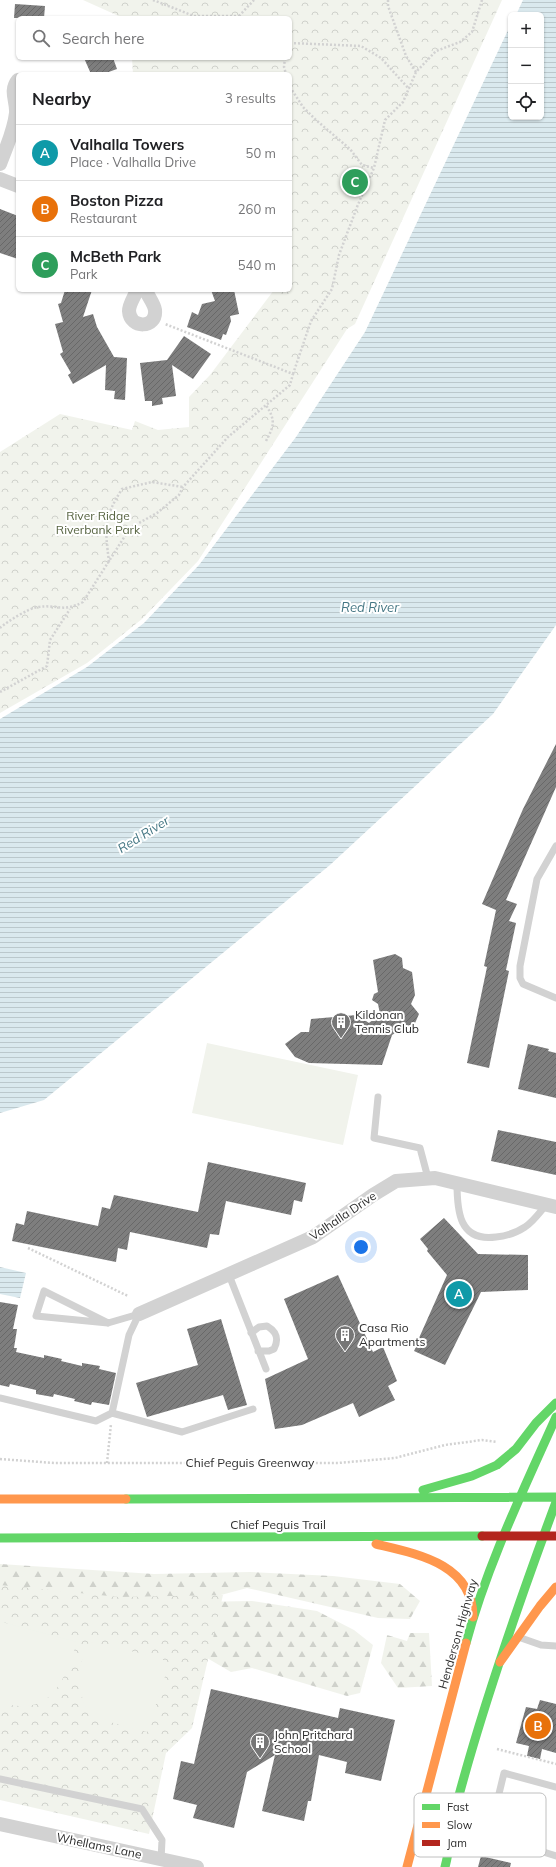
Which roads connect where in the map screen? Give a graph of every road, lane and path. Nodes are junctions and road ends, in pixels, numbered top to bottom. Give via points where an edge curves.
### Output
1 (153, 0) edge
2 (254, 0) edge
3 (388, 0) edge
4 (482, 0) edge
5 (239, 16) joint
6 (292, 42) edge
7 (285, 60) edge
8 (285, 72) edge
9 (416, 72) junction
10 (16, 83) edge
11 (409, 89) junction
12 (292, 90) edge
13 (16, 112) edge
14 (16, 112) edge
15 (16, 123) edge
16 (0, 164) edge
17 (374, 168) junction
18 (0, 179) edge
19 (16, 185) edge
20 (136, 292) edge
21 (147, 292) edge
22 (154, 319) junction
23 (293, 374) junction
24 (266, 405) junction
25 (266, 442) dead end
26 (183, 487) junction
27 (109, 562) junction
28 (70, 608) junction
29 (0, 628) edge
30 (0, 692) edge
31 (556, 846) edge
32 (556, 998) edge
33 (378, 1097) dead end
34 (428, 1178) junction
35 (457, 1182) junction
36 (551, 1206) edge
37 (28, 1248) dead end
38 (228, 1275) junction
39 (128, 1296) dead end
40 (139, 1314) junction
41 (108, 1323) junction
42 (251, 1333) junction
43 (258, 1351) junction
44 (266, 1369) dead end
45 (0, 1398) edge
46 (556, 1403) edge
47 (253, 1409) dead end
48 (112, 1413) junction
49 (556, 1417) edge
50 (497, 1442) dead end
51 (0, 1459) edge
52 (107, 1463) junction
53 (401, 1497) junction
54 (520, 1497) junction
55 (556, 1497) edge
56 (0, 1498) edge
57 (556, 1502) edge
58 (504, 1536) junction
59 (543, 1536) junction
60 (556, 1536) edge
61 (348, 1537) junction
62 (0, 1538) edge
63 (556, 1587) edge
64 (473, 1617) junction
65 (519, 1637) junction
66 (556, 1646) edge
67 (500, 1662) junction
68 (497, 1749) dead end
69 (556, 1764) edge
70 (0, 1779) edge
71 (556, 1787) edge
72 (427, 1793) edge
73 (460, 1793) edge
74 (499, 1793) edge
75 (0, 1824) edge
76 (414, 1840) edge
77 (546, 1853) edge
78 (556, 1856) edge
79 (154, 1861) edge
80 (197, 1867) edge
81 (407, 1867) edge

1 - 5 path via 194,16
2 - 5 path
3 - 9 path via 406,56
4 - 9 path via 472,32 460,42 436,51
6 - 11 path via 361,46 381,58
7 - 8 path
9 - 11 path
10 - 13 street via 13,94
11 - 17 path via 403,102 385,120
12 - 17 path via 302,107 350,149 362,165
14 - 15 street
15 - 16 street
17 - 23 path via 339,255 332,289 311,321
18 - 19 street
20 - 22 street via 129,309 130,317 142,325 150,324
21 - 22 street via 155,308
22 - 23 path
23 - 24 path via 290,385
24 - 25 path via 272,414 274,427
24 - 26 path via 228,437
26 - 27 path via 179,495 157,513 130,528
26 - 27 path via 152,482 122,489 110,508 105,532
27 - 28 path via 83,602
28 - 29 path via 37,607 6,622
28 - 30 path via 50,640 47,666
31 - 32 lane via 537,879 520,966 520,978 523,984
33 - 34 lane via 374,1138 420,1148
34 - 35 street, Valhalla Drive
34 - 38 street, Valhalla Drive via 396,1181 313,1237
35 - 36 street, Valhalla Drive
35 - 36 lane via 457,1207 460,1218 468,1230 482,1239 507,1236 526,1227
37 - 39 path
38 - 40 street, Valhalla Drive
38 - 42 lane
40 - 41 lane
40 - 48 lane via 130,1335
41 - 41 lane via 36,1316 44,1291
42 - 43 lane
42 - 43 lane via 259,1327 267,1326 276,1333 274,1349
43 - 44 lane
45 - 48 lane via 96,1421
46 - 53 main road via 516,1449 497,1465 472,1476
47 - 48 lane via 182,1432
48 - 52 path
49 - 54 main road, Henderson Highway
50 - 52 path, Chief Peguis Greenway via 482,1440 445,1445 395,1458 338,1463
51 - 52 path, Chief Peguis Greenway
53 - 54 main road
53 - 56 main road
54 - 55 main road
54 - 58 main road, Henderson Highway
57 - 59 main road
58 - 59 main road, Chief Peguis Trail
58 - 61 main road, Chief Peguis Trail
58 - 64 main road, Henderson Highway
59 - 60 main road, Chief Peguis Trail
59 - 67 main road
61 - 62 main road, Chief Peguis Trail
61 - 64 main road via 423,1557 452,1571 471,1596
63 - 65 main road
64 - 72 main road, Henderson Highway
65 - 66 lane via 541,1645
65 - 67 main road
67 - 73 main road
68 - 69 path
70 - 79 lane via 142,1809 162,1840
71 - 74 lane via 504,1772
75 - 79 street, Whellams Lane
76 - 81 main road, Henderson Highway
77 - 78 lane
79 - 80 street, Whellams Lane

